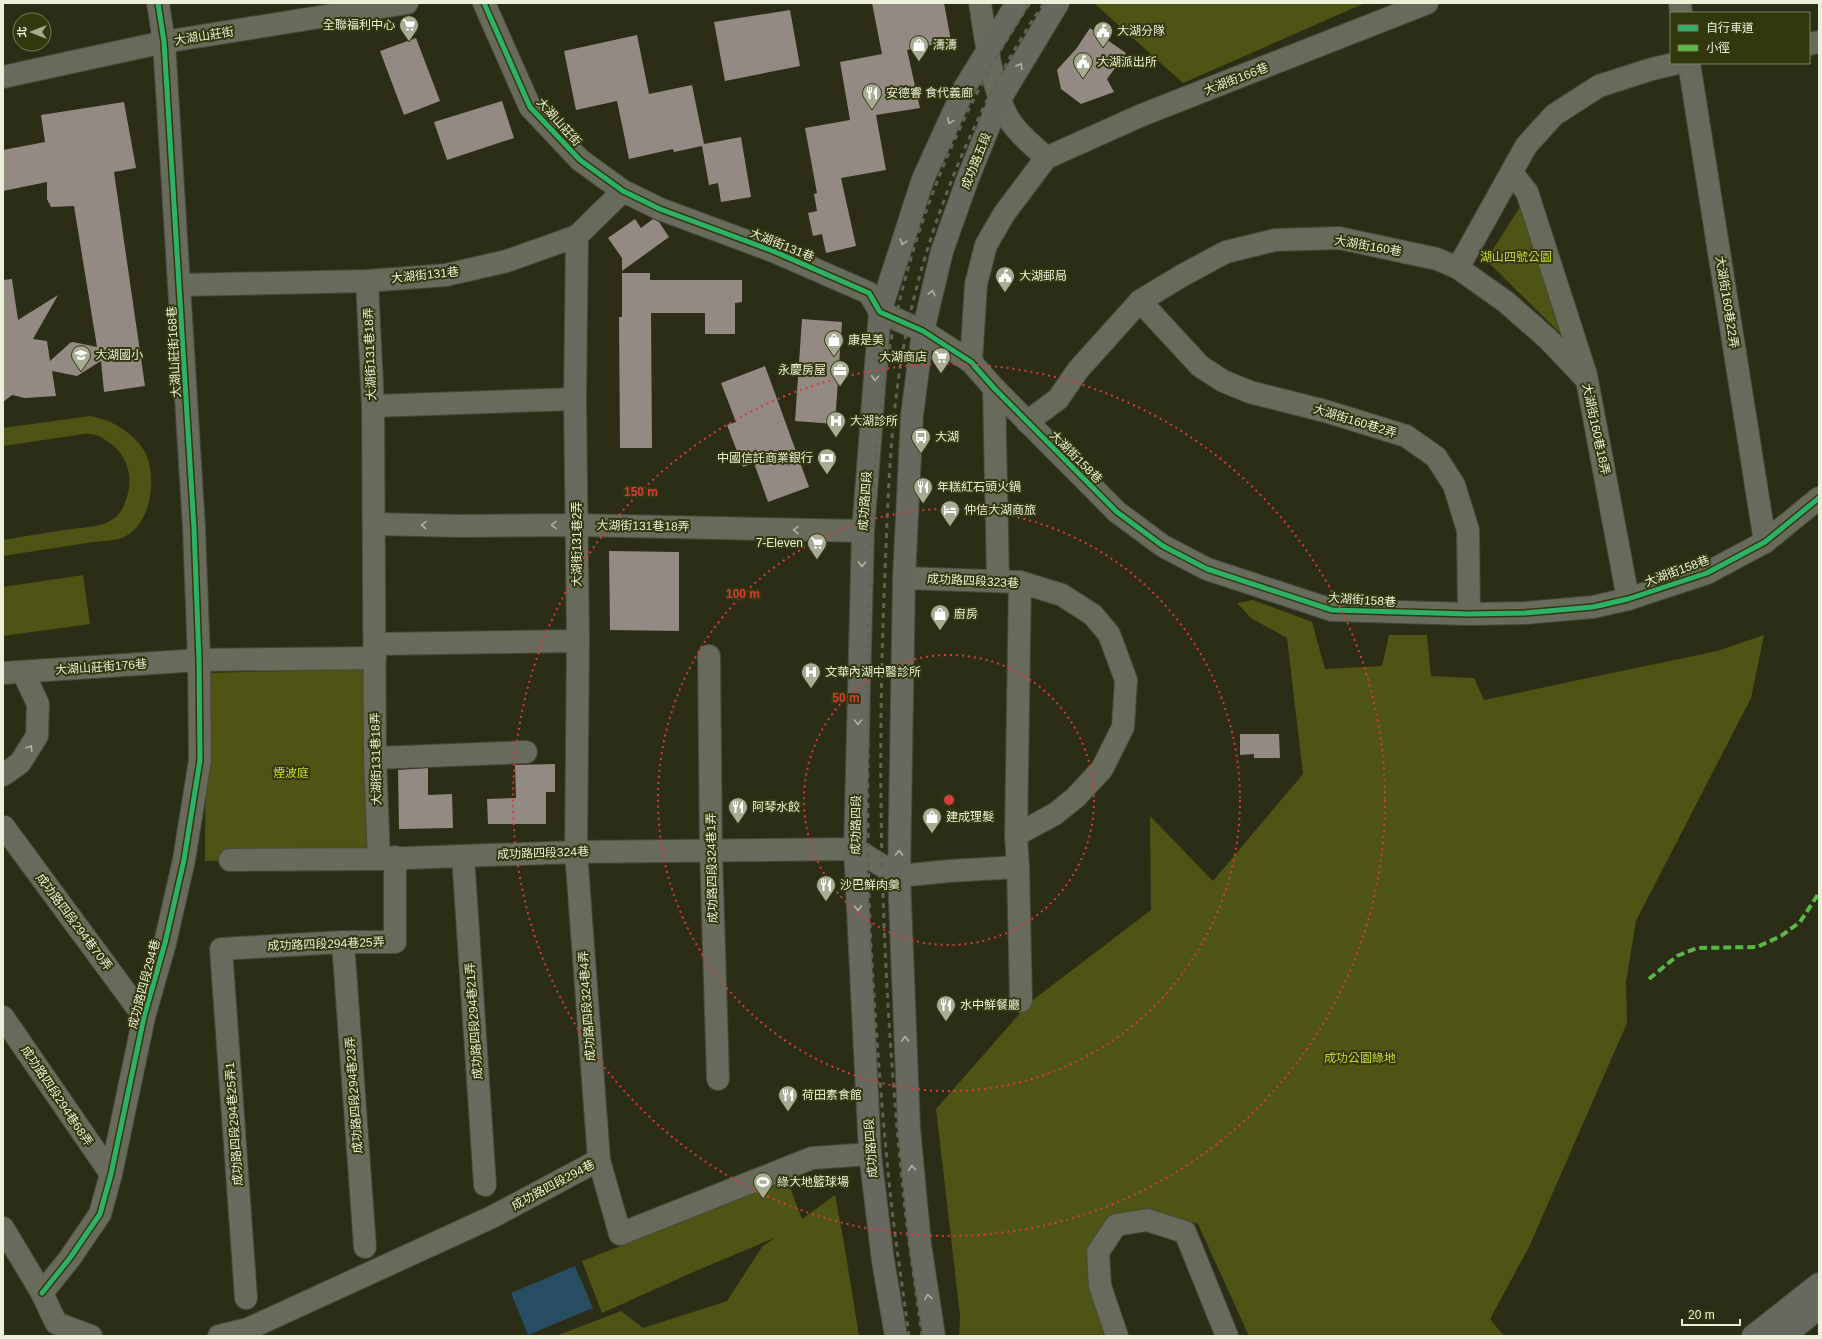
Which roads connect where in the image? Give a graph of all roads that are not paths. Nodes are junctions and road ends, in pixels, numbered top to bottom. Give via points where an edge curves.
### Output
1 (158, 3) edge
2 (407, 3) edge
3 (484, 3) edge
4 (980, 3) edge
5 (1017, 3) edge
6 (1058, 3) edge
7 (1427, 3) edge
8 (164, 42) junction
9 (987, 49) junction
10 (1674, 64) edge
11 (1689, 64) edge
12 (3, 77) edge
13 (1000, 99) junction
14 (1046, 158) junction
15 (1512, 173) junction
16 (623, 191) junction
17 (577, 236) junction
18 (1458, 268) junction
19 (367, 281) junction
20 (180, 286) junction
21 (1140, 301) junction
22 (880, 312) junction
23 (923, 331) junction
24 (970, 362) junction
25 (1588, 380) junction
26 (994, 388) junction
27 (575, 399) junction
28 (373, 406) junction
29 (1027, 422) junction
30 (1819, 498) edge
31 (374, 524) junction
32 (577, 525) junction
33 (863, 531) junction
34 (1765, 542) junction
35 (904, 578) junction
36 (998, 580) junction
37 (1020, 582) junction
38 (1628, 599) junction
39 (1469, 614) junction
40 (578, 641) junction
41 (376, 651) junction
42 (709, 656) dead end
43 (198, 660) junction
44 (13, 673) edge
45 (526, 752) dead end
46 (376, 758) junction
47 (3, 775) edge
48 (4, 827) edge
49 (1016, 835) junction
50 (855, 849) junction
51 (711, 850) junction
52 (576, 852) junction
53 (463, 856) junction
54 (387, 858) junction
55 (230, 860) dead end
56 (1018, 867) junction
57 (899, 876) junction
58 (343, 942) junction
59 (221, 950) joint
60 (1021, 1001) dead end
61 (144, 1017) junction
62 (3, 1018) edge
63 (718, 1079) dead end
64 (870, 1154) junction
65 (598, 1160) junction
66 (110, 1174) junction
67 (485, 1186) dead end
68 (3, 1228) edge
69 (364, 1247) dead end
70 (1819, 1284) edge
71 (42, 1293) junction
72 (246, 1298) dead end
73 (1819, 1308) edge
74 (1794, 1326) edge
75 (55, 1330) edge
76 (91, 1336) edge
77 (219, 1336) edge
78 (896, 1336) edge
79 (934, 1336) edge
80 (1117, 1336) edge
81 (1228, 1336) edge
82 (1754, 1336) edge

1 - 8 street, 大湖山莊街168巷
2 - 8 street, 大湖山莊街
3 - 16 street, 大湖山莊街 via 530,107 580,160
4 - 9 street
5 - 9 main road
13 -> 6 main road, 成功路五段
7 - 14 street, 大湖街166巷 via 1142,115
8 - 12 street, 大湖山莊街
8 - 20 street, 大湖山莊街168巷
9 - 13 street
9 -> 22 main road via 965,87 924,179
10 - 15 street via 1599,86 1554,115 1526,146
11 - 34 street, 大湖街160巷22弄
13 - 14 street via 1012,125
23 -> 13 main road, 成功路五段 via 942,251
14 - 24 street via 1004,214 986,245 976,284
15 - 18 street
15 - 25 street via 1527,192
16 - 17 street, 大湖街131巷
16 - 22 street, 大湖街131巷 via 660,209 773,251 869,292
17 - 19 street, 大湖街131巷 via 507,261 446,276
17 - 27 street, 大湖街131巷2弄
18 - 21 street, 大湖街160巷 via 1437,259 1339,238 1275,240 1226,252
18 - 25 street, 大湖街160巷18弄 via 1506,302 1548,339
19 - 20 street, 大湖街131巷
19 - 28 street, 大湖街131巷18弄
20 - 43 street, 大湖山莊街168巷 via 194,528
21 - 29 street, 大湖街160巷 via 1078,370 1058,399
21 - 39 street, 大湖街160巷2弄 via 1200,366 1223,381 1250,392 1325,411 1406,436 1436,457 1454,485 1468,530
22 - 23 street
22 -> 33 main road, 成功路四段
23 - 24 street, 大湖街158巷
23 - 35 main road via 912,416
24 - 26 street, 大湖街158巷
25 - 38 street, 大湖街160巷18弄
26 - 29 street, 大湖街158巷
26 - 36 street
27 - 28 street
27 - 32 street, 大湖街131巷2弄
28 - 31 street, 大湖街131巷18弄
29 - 39 street, 大湖街158巷 via 1117,512 1163,546 1207,569 1332,610
30 - 34 street, 大湖街158巷
32 -> 31 street, 大湖街131巷18弄
31 - 41 street, 大湖街131巷18弄
33 -> 32 street, 大湖街131巷18弄
32 - 40 street, 大湖街131巷2弄
33 -> 50 main road, 成功路四段
34 - 38 street, 大湖街158巷 via 1707,573
35 - 36 street, 成功路四段323巷
57 -> 35 main road
36 - 37 street, 成功路四段323巷
37 - 49 street
37 - 49 street, 成功路四段323巷 via 1062,595 1093,614 1109,634 1126,680 1123,727 1102,769 1075,798 1055,814
38 - 39 street, 大湖街158巷 via 1593,608
40 - 41 street
40 - 52 street, 大湖街131巷2弄
41 - 43 street
41 - 46 street, 大湖街131巷18弄
42 - 51 street, 成功路四段324巷1弄
43 - 44 street, 大湖山莊街176巷
43 - 61 street, 成功路四段294巷 via 200,760 184,860 165,943
47 -> 44 street via 20,763 37,736 38,704
45 - 46 street
46 - 54 street, 大湖街131巷18弄
48 - 61 street, 成功路四段294巷70弄
49 - 56 street
50 - 51 street, 成功路四段324巷
50 - 57 street
50 -> 64 main road, 成功路四段
51 - 52 street, 成功路四段324巷
51 - 63 street, 成功路四段324巷1弄
52 - 53 street, 成功路四段324巷
52 - 65 street, 成功路四段324巷4弄
53 - 54 street, 成功路四段324巷
53 - 67 street, 成功路四段294巷21弄
54 - 55 street, 成功路四段324巷
54 - 58 street, 成功路四段294巷25弄 via 394,942
56 - 57 street
56 - 60 street
79 -> 57 main road via 920,1244 909,1128
58 - 59 street, 成功路四段294巷25弄
58 - 69 street, 成功路四段294巷23弄
59 - 72 street, 成功路四段294巷25弄1
61 - 66 street, 成功路四段294巷
62 - 66 street, 成功路四段294巷68弄
64 - 65 street, 成功路四段294巷 via 812,1158 620,1234
64 - 78 main road, 成功路四段 via 883,1261
65 - 77 street, 成功路四段294巷 via 492,1217 248,1329
66 - 71 street, 成功路四段294巷 via 100,1214
68 - 71 street
70 - 74 main road
71 - 75 street
73 - 74 main road
74 - 82 main road
75 - 76 street
80 - 81 street via 1100,1286 1098,1252 1116,1225 1147,1220 1185,1232

